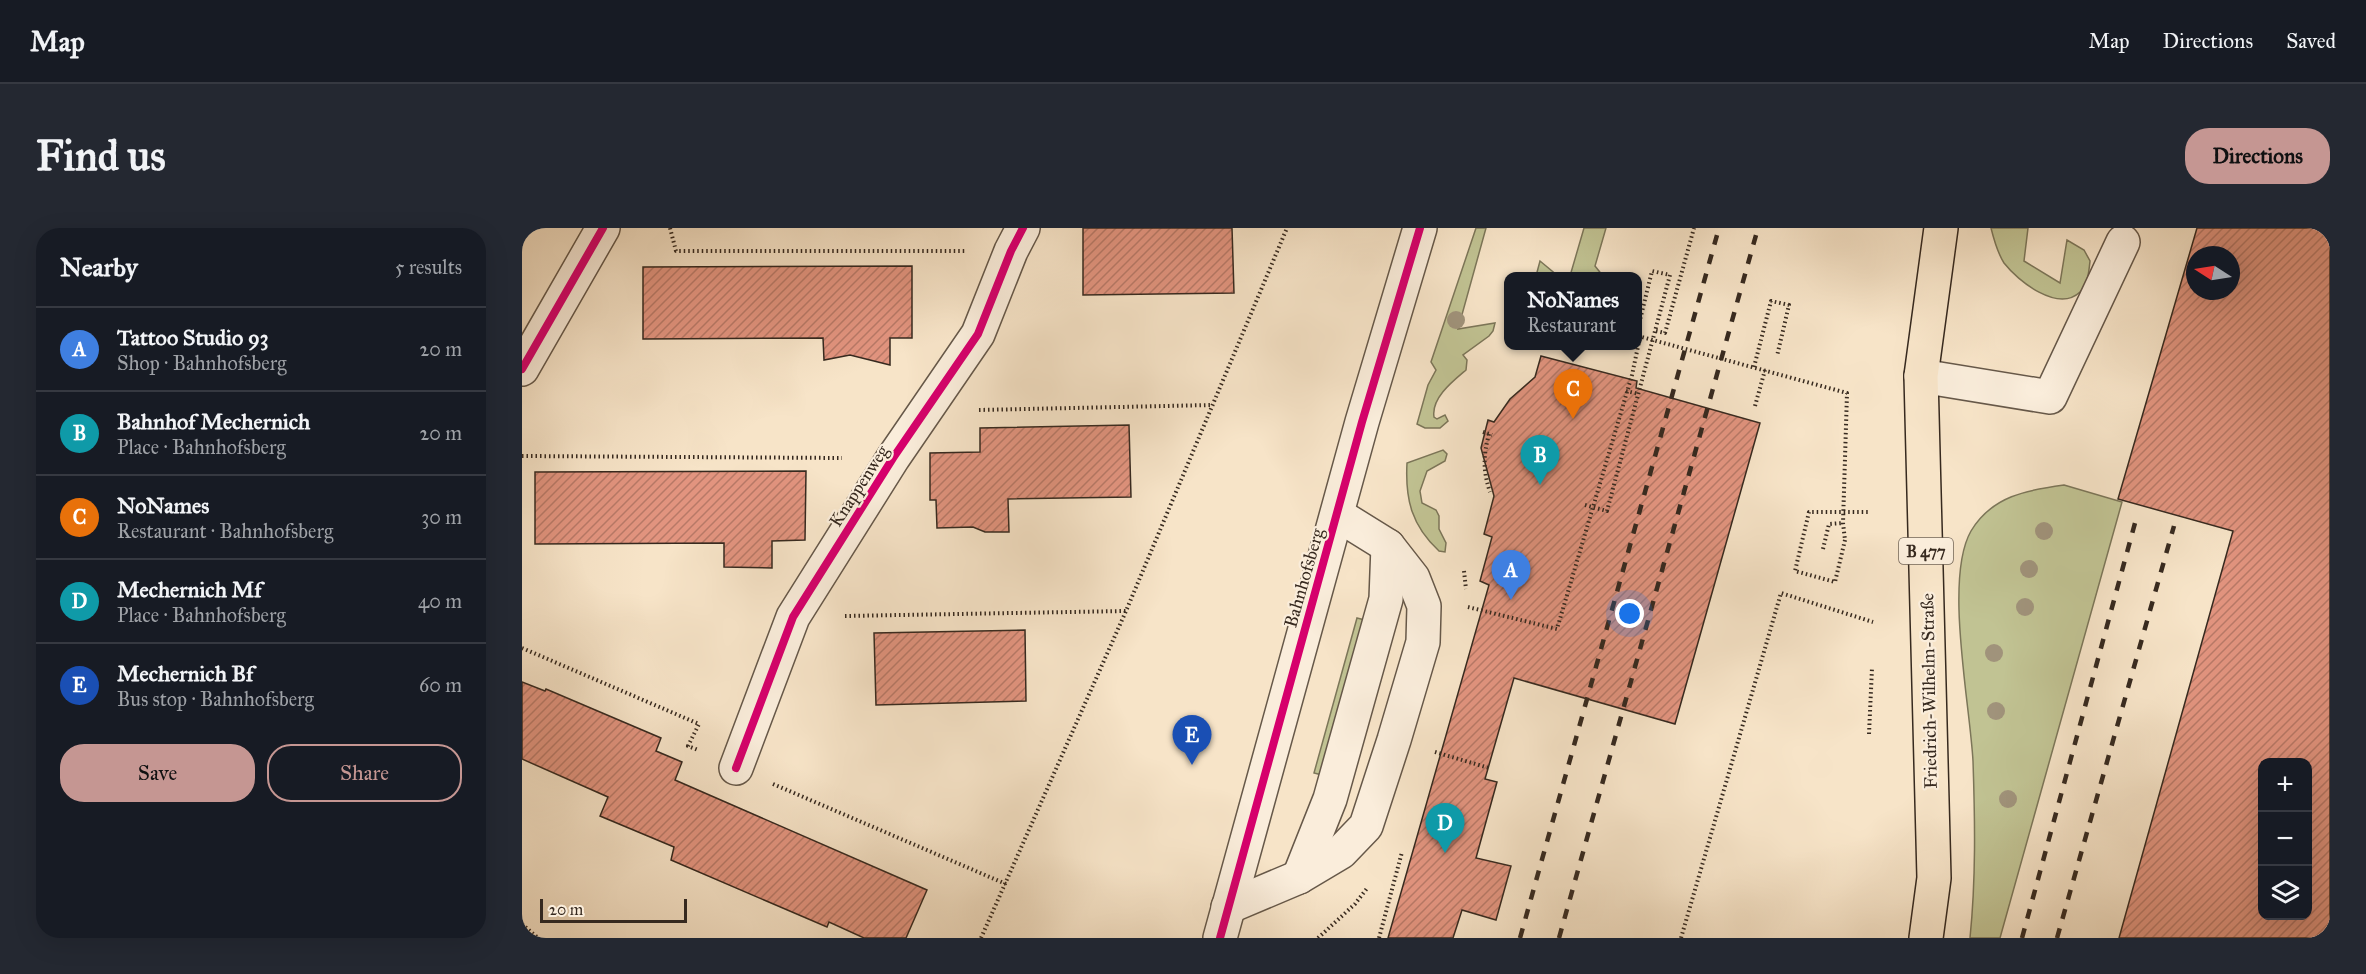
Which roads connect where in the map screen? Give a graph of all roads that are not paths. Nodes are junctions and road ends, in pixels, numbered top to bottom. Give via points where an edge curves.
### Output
1 (603, 228) edge
2 (1420, 228) edge
3 (1941, 228) edge
4 (1017, 240) edge
5 (2123, 242) dead end
6 (522, 369) edge
7 (1921, 376) junction
8 (1338, 515) junction
9 (1388, 546) junction
10 (736, 768) dead end
11 (1299, 877) junction
12 (1228, 907) junction
13 (1220, 938) edge
14 (1926, 938) edge

1 - 6 street
2 - 8 street, Bahnhofsberg
3 - 7 main road, Friedrich-Wilhelm-Straße / B 477
4 - 10 street, Knappenweg via 978,334 893,458 794,617
5 - 7 street via 2050,397
7 - 14 main road, Friedrich-Wilhelm-Straße / B 477 via 1934,878
8 - 9 street
8 - 12 street, Bahnhofsberg
9 - 11 street via 1386,599 1330,799
9 - 11 street via 1413,578 1424,606 1423,642 1366,826 1341,852
11 - 12 street
12 - 13 street, Bahnhofsberg

